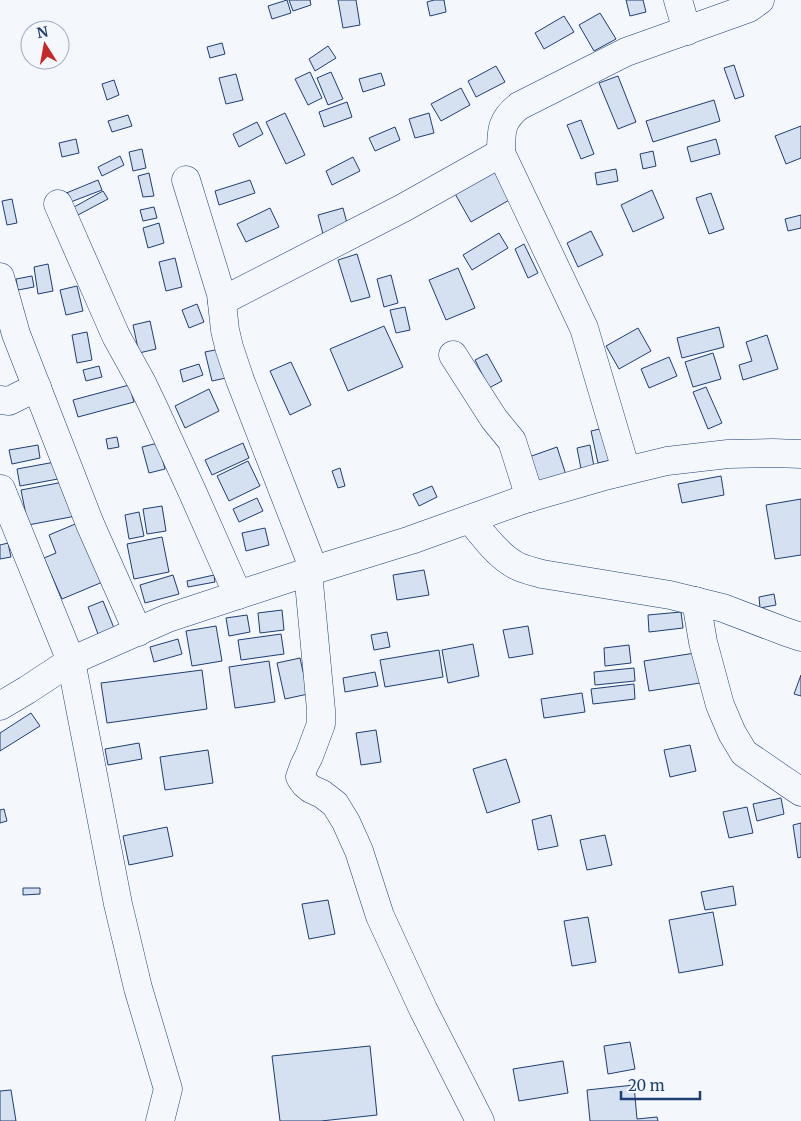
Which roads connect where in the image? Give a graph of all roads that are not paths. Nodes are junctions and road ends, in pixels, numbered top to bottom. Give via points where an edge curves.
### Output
1 (678, 0) edge
2 (760, 0) edge
3 (687, 31) junction
4 (501, 153) junction
5 (186, 180) dead end
6 (58, 204) dead end
7 (0, 277) edge
8 (222, 301) junction
9 (453, 355) dead end
10 (37, 387) junction
11 (0, 400) edge
12 (801, 454) edge
13 (626, 470) junction
14 (1, 489) edge
15 (530, 498) junction
16 (470, 519) junction
17 (311, 571) junction
18 (238, 595) junction
19 (696, 601) junction
20 (138, 632) junction
21 (801, 637) edge
22 (70, 661) junction
23 (0, 706) edge
24 (801, 792) edge
25 (160, 1121) edge
26 (480, 1121) edge

1 - 3 street
2 - 3 street via 749,8
3 - 4 street via 626,52 519,106 503,124
4 - 8 street via 403,208
4 - 13 street via 584,328
5 - 8 street
6 - 18 street via 116,336 153,406
7 - 10 street via 16,334
8 - 17 street via 229,347
9 - 15 street via 512,441
10 - 11 street via 9,401
10 - 20 street via 90,524
12 - 13 street via 728,454 667,461
13 - 15 street
14 - 22 street
15 - 16 street
16 - 17 street
16 - 19 street via 496,549 525,569
17 - 18 street
17 - 26 street via 321,724 300,777 311,789 336,804 346,822 380,916 423,1010
18 - 20 street via 168,618
19 - 21 street
19 - 24 street via 720,705 732,733 744,753
20 - 22 street
22 - 23 street
22 - 25 street via 120,913 168,1089

